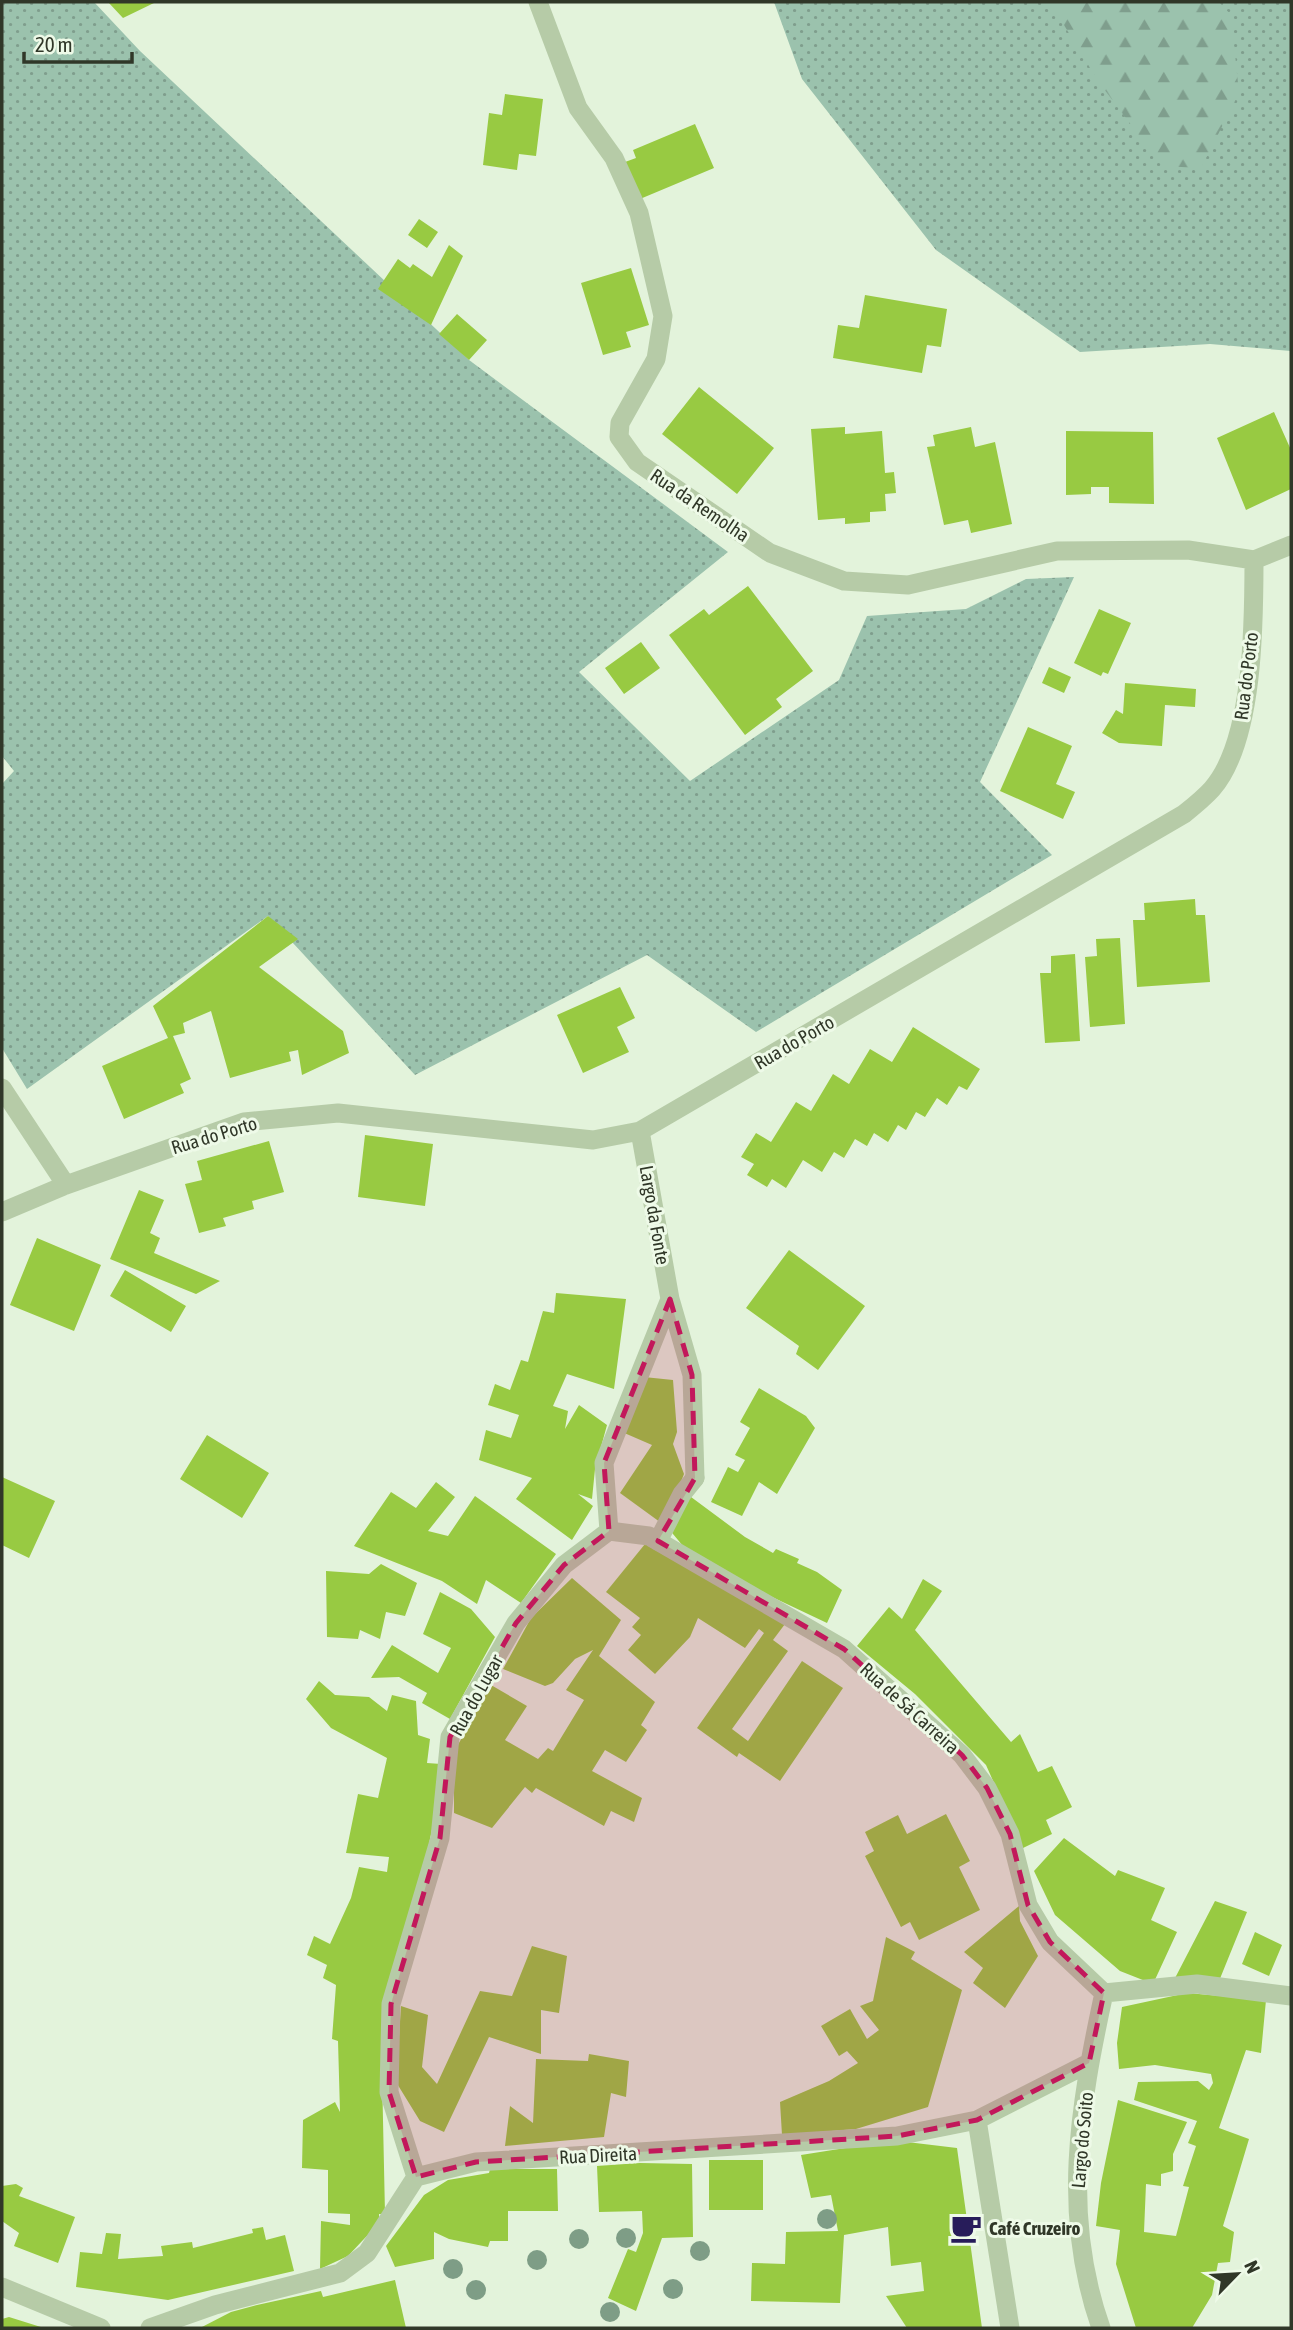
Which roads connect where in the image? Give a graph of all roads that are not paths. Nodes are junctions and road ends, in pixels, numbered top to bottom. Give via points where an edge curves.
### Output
1 (538, 2) edge
2 (1291, 545) edge
3 (1254, 560) junction
4 (2, 1088) edge
5 (640, 1131) junction
6 (66, 1185) junction
7 (2, 1212) edge
8 (670, 1299) junction
9 (609, 1531) junction
10 (658, 1541) junction
11 (1104, 1993) junction
12 (1291, 1996) edge
13 (1089, 2063) junction
14 (977, 2120) junction
15 (416, 2177) junction
16 (2, 2287) edge
17 (101, 2328) edge
18 (150, 2328) edge
19 (1010, 2328) edge
20 (1100, 2328) edge

1 - 3 street, Rua da Remolha via 578,108 614,158 639,213 663,316 656,359 620,423 620,437 637,462 770,553 844,581 908,585 1057,551 1188,550
2 - 3 street
3 - 5 street, Rua do Porto via 1244,713 1232,755 1213,788 1184,814
4 - 6 street
5 - 6 street, Rua do Porto via 593,1140 338,1113 244,1122
5 - 8 street, Largo da Fonte
6 - 7 street, Rua do Porto
8 - 9 street via 604,1463
8 - 10 street, Largo da Fonte via 692,1375 695,1478
9 - 10 street, Rua de Sá Carreira
9 - 15 street, Rua do Lugar via 564,1565 516,1623 450,1737 440,1838 391,2004 389,2092
10 - 11 street, Rua de Sá Carreira via 844,1649 962,1755 988,1788 1010,1834 1028,1905 1039,1924 1050,1942
11 - 12 street via 1197,1984
11 - 13 street, Largo do Soito
13 - 14 street, Rua Direita
13 - 20 street, Largo do Soito via 1076,2182 1081,2260
14 - 15 street, Rua Direita via 897,2136 476,2162
14 - 19 street
15 - 18 street via 367,2253 340,2273 215,2305
16 - 17 street

